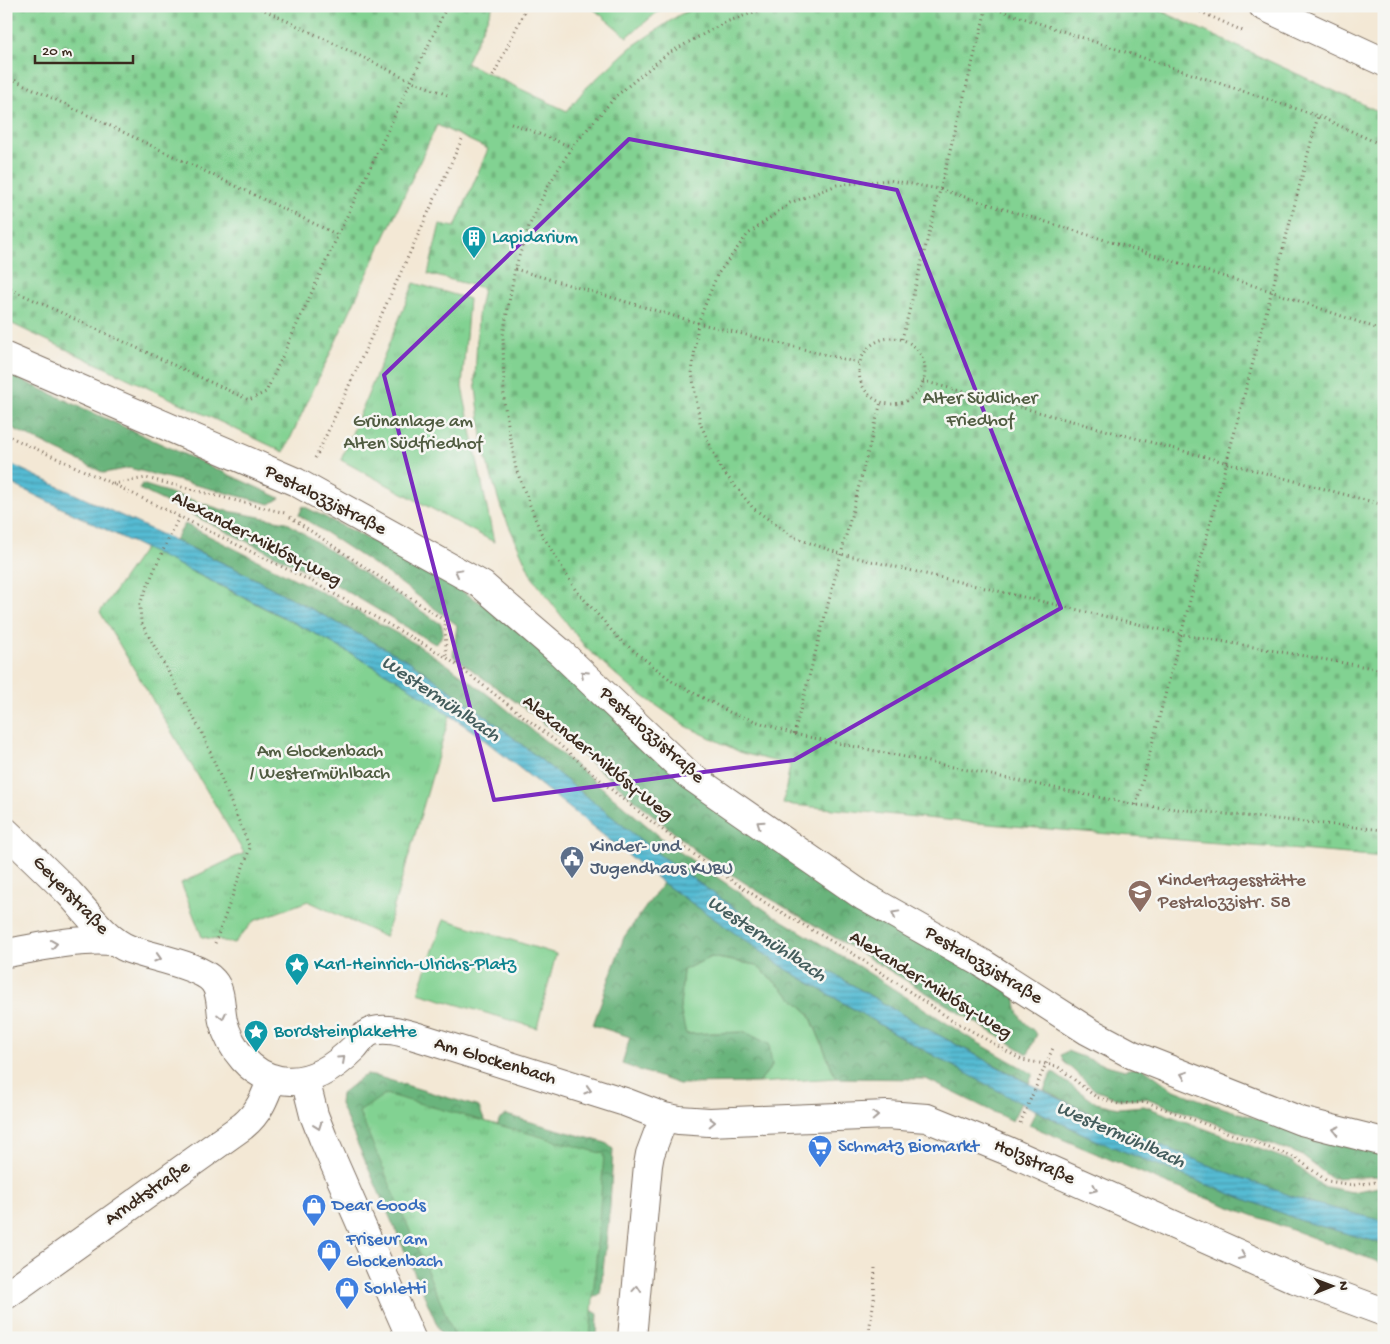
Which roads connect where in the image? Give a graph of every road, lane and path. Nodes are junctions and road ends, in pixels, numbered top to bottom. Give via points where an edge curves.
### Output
1 (256, 6) edge
2 (448, 6) edge
3 (527, 6) edge
4 (772, 6) edge
5 (987, 6) edge
6 (1263, 6) edge
7 (1384, 62) edge
8 (6, 76) edge
9 (493, 76) dead end
10 (412, 82) junction
11 (450, 96) dead end
12 (1318, 116) junction
13 (512, 123) dead end
14 (463, 137) dead end
15 (1384, 146) edge
16 (572, 147) junction
17 (939, 189) junction
18 (338, 234) junction
19 (514, 269) junction
20 (6, 287) edge
21 (1271, 291) junction
22 (698, 323) junction
23 (1384, 331) edge
24 (902, 339) junction
25 (6, 357) edge
26 (859, 363) junction
27 (923, 381) junction
28 (881, 402) junction
29 (6, 435) edge
30 (1226, 462) junction
31 (296, 482) junction
32 (113, 484) junction
33 (1384, 505) edge
34 (179, 517) junction
35 (841, 554) junction
36 (1180, 634) junction
37 (446, 657) junction
38 (1384, 670) edge
39 (794, 734) junction
40 (1136, 805) junction
41 (1384, 830) edge
42 (6, 832) edge
43 (112, 941) junction
44 (6, 954) edge
45 (204, 973) junction
46 (1046, 1064) junction
47 (272, 1078) junction
48 (305, 1079) junction
49 (1025, 1112) dead end
50 (664, 1117) junction
51 (1384, 1142) edge
52 (1384, 1181) edge
53 (875, 1267) dead end
54 (6, 1295) edge
55 (1384, 1312) edge
56 (411, 1338) edge
57 (632, 1338) edge
58 (872, 1338) edge

1 - 10 path
2 - 10 path
3 - 9 path
4 - 16 path via 726,22 667,54 616,96
5 - 12 path
5 - 17 path
6 - 7 street
8 - 18 path
10 - 11 path
10 - 18 path
12 - 15 path
12 - 21 path
13 - 16 path
14 - 31 path via 318,453
16 - 19 path via 544,194
17 - 21 path
17 - 22 path via 888,180 837,185 790,203 748,234 717,275
17 - 24 path
18 - 20 path via 266,392 249,400
19 - 22 path
19 - 39 path via 503,335 504,402 516,469 545,540 575,589 619,640 672,681 730,713
21 - 23 path
21 - 30 path
22 - 26 path
22 - 35 path via 692,373 700,423 721,469 752,508 793,537
24 - 26 path via 891,337 875,342 863,353
24 - 27 path via 918,351 923,360
25 - 31 street, Pestalozzistraße
26 - 28 path via 858,373 865,391
27 - 28 path via 911,398 891,404
27 - 30 path
28 - 35 path
29 - 32 path, Alexander-Miklósy-Weg
30 - 33 path
30 - 36 path
51 -> 31 street, Pestalozzistraße via 1301,1121 1133,1055 982,963 863,896 689,775 559,651 482,585
32 - 34 path, Alexander-Miklósy-Weg
32 - 37 path via 146,478 284,513 446,621
34 - 37 path, Alexander-Miklósy-Weg via 313,582
34 - 45 path via 140,604 141,622 203,735 250,848
35 - 36 path
35 - 39 path
36 - 38 path
36 - 40 path
37 - 46 path, Alexander-Miklósy-Weg via 704,862 769,905 852,953 949,1018 1022,1060
39 - 40 path
40 - 41 path
42 - 43 street, Geyerstraße via 58,881
44 -> 43 street via 80,940
43 -> 45 street
45 -> 47 street via 216,986 223,1021 232,1044 253,1068
46 - 49 path
46 - 52 path, Alexander-Miklósy-Weg via 1057,1066 1096,1097 1120,1104 1146,1102 1296,1158 1327,1182 1354,1185
47 - 48 street
47 - 54 street, Arndtstraße via 256,1114 243,1126
48 -> 50 street, Am Glockenbach via 337,1064 369,1032 390,1030 591,1091
48 -> 56 street via 322,1138
50 -> 55 street, Holzstraße via 709,1122 887,1116 927,1118 1008,1150 1295,1279
57 -> 50 street via 648,1165
53 - 58 path via 869,1331

